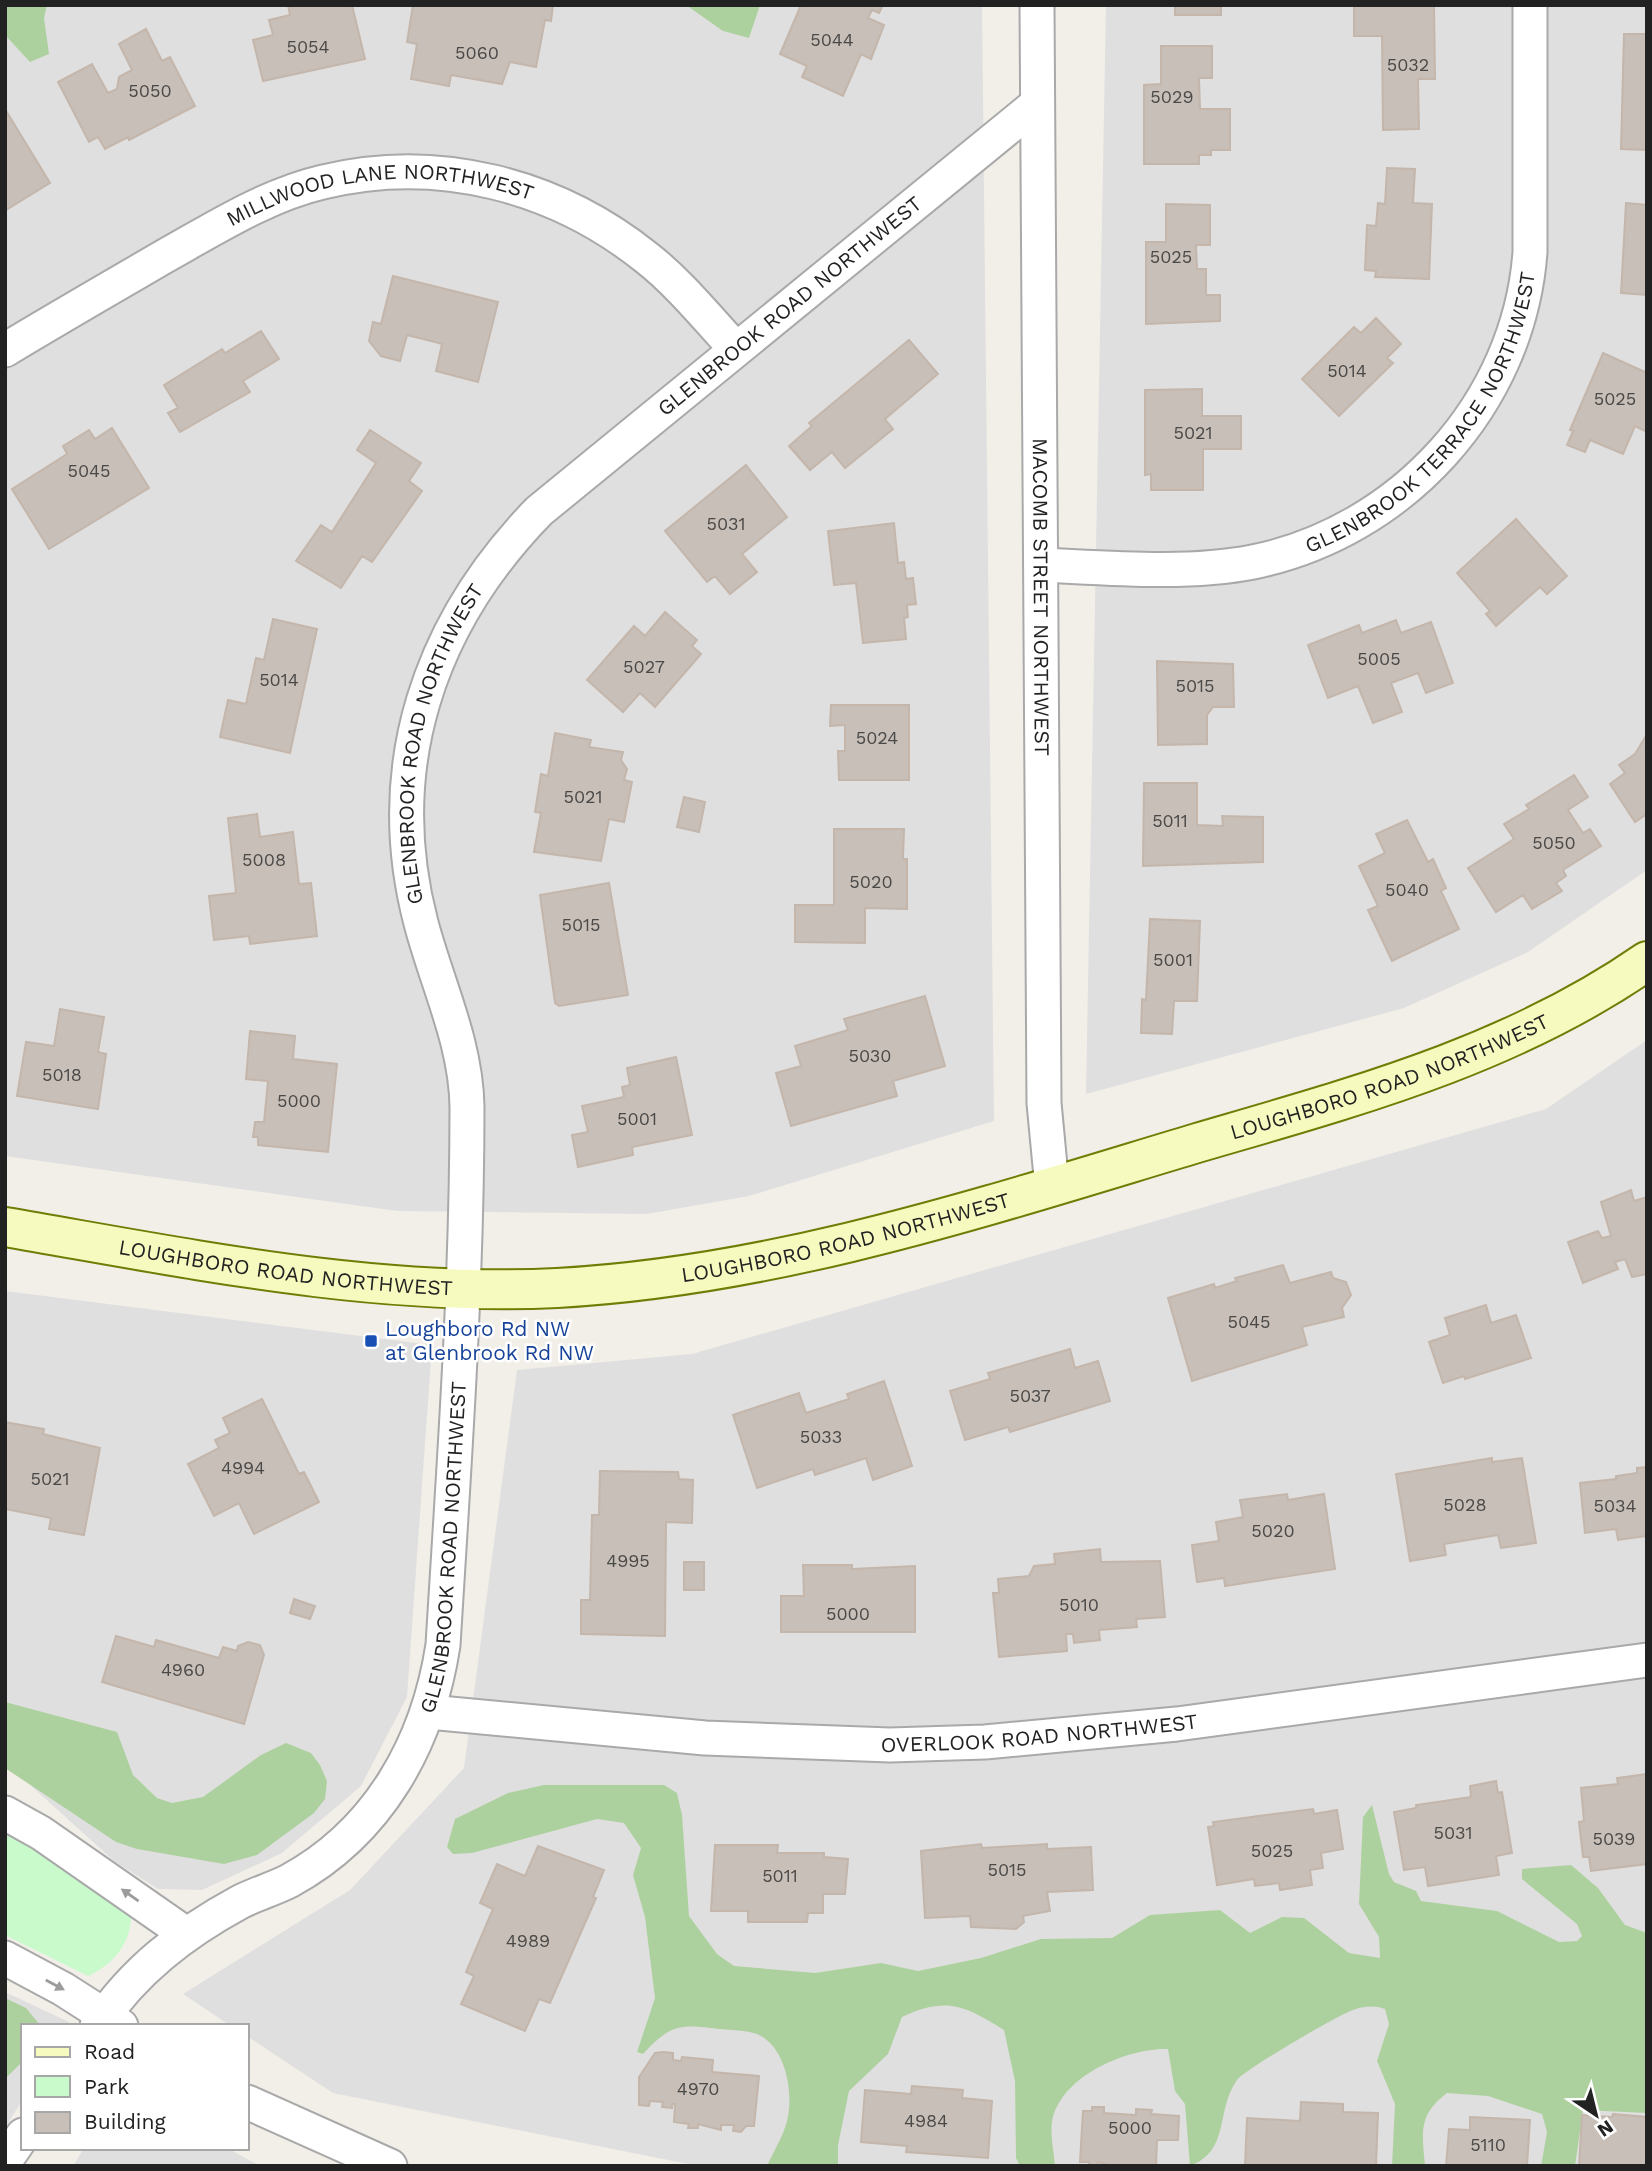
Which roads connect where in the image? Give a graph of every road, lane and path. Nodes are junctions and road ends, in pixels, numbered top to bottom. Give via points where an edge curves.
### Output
1 (1037, 5) edge
2 (1530, 5) edge
3 (1037, 104) junction
4 (736, 349) junction
5 (5, 351) edge
6 (1041, 565) junction
7 (1647, 961) edge
8 (1052, 1187) junction
9 (5, 1227) edge
10 (462, 1287) junction
11 (1647, 1660) edge
12 (429, 1712) junction
13 (5, 1812) edge
14 (186, 1934) junction
15 (5, 1958) edge
16 (107, 2022) edge
17 (248, 2102) edge
18 (21, 2138) edge
19 (6, 2160) edge
20 (390, 2166) edge

1 - 3 street, MACOMB STREET NORTHWEST
2 - 6 street, GLENBROOK TERRACE NORTHWEST via 1526,293 1505,358 1457,437 1389,502 1347,529 1301,549 1253,562 1203,568
3 - 4 street, GLENBROOK ROAD NORTHWEST
3 - 6 street, MACOMB STREET NORTHWEST
4 - 5 street, MILLWOOD LANE NORTHWEST via 662,270 580,213 504,183 414,171 324,181 264,204
4 - 10 street, GLENBROOK ROAD NORTHWEST via 567,486 513,538 458,615 424,698 410,767 407,837 419,913 450,1013 467,1104
6 - 8 street, MACOMB STREET NORTHWEST via 1044,1103
7 - 8 main road, LOUGHBORO ROAD NORTHWEST via 1560,1015 1456,1063
8 - 10 main road, LOUGHBORO ROAD NORTHWEST via 785,1259 708,1273 551,1288
9 - 10 main road, LOUGHBORO ROAD NORTHWEST via 254,1269 404,1286
10 - 12 street, GLENBROOK ROAD NORTHWEST via 443,1645
11 - 12 street, OVERLOOK ROAD NORTHWEST via 1164,1725 985,1742 890,1745 705,1738
12 - 14 street, GLENBROOK ROAD NORTHWEST via 390,1790 341,1844 289,1881 242,1901
14 -> 13 street
14 - 16 street, GLENBROOK ROAD NORTHWEST via 160,1952
15 -> 16 street
17 - 20 street
18 - 19 street

